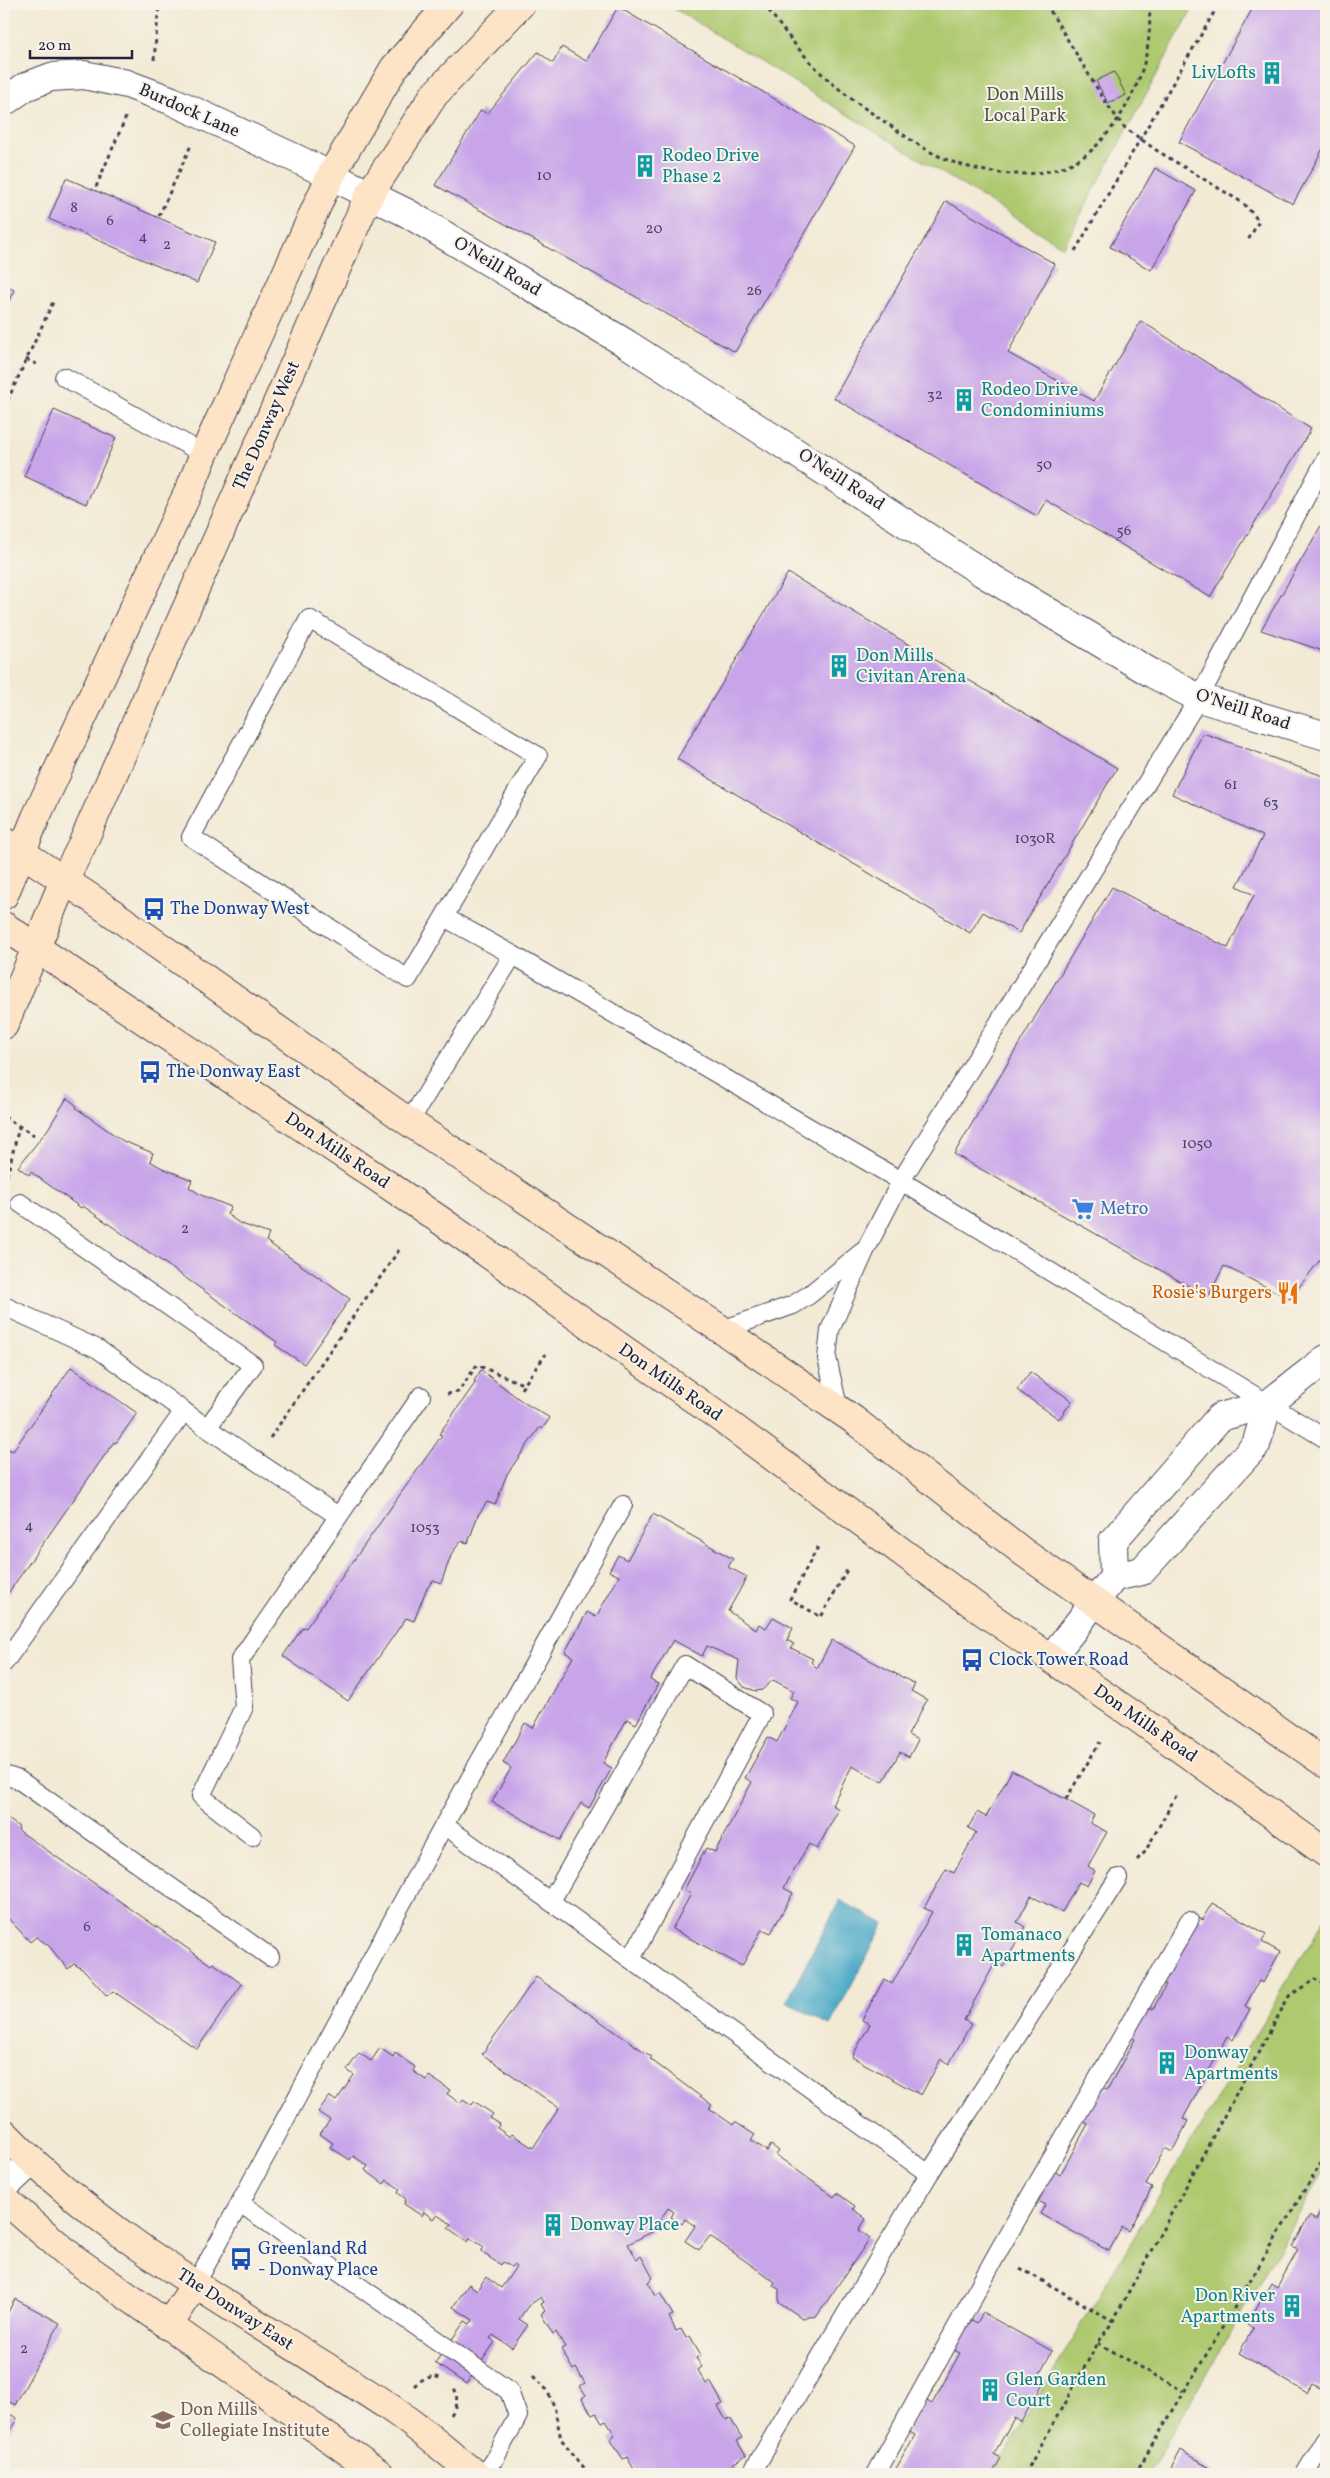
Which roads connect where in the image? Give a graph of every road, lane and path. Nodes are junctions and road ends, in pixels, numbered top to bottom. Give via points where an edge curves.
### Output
1 (160, 4) edge
2 (448, 4) edge
3 (521, 4) edge
4 (764, 4) edge
5 (1046, 4) edge
6 (1149, 4) edge
7 (1219, 4) edge
8 (144, 90) junction
9 (4, 102) edge
10 (204, 116) junction
11 (1118, 119) junction
12 (1140, 138) junction
13 (331, 175) junction
14 (96, 187) dead end
15 (369, 195) junction
16 (1326, 197) edge
17 (1322, 204) dead end
18 (159, 216) dead end
19 (1247, 242) dead end
20 (1075, 251) dead end
21 (54, 300) dead end
22 (64, 377) dead end
23 (4, 408) edge
24 (204, 454) junction
25 (1326, 459) edge
26 (1199, 698) junction
27 (1326, 736) edge
28 (13, 847) edge
29 (64, 880) junction
30 (4, 895) edge
31 (444, 917) junction
32 (4, 926) edge
33 (36, 948) junction
34 (513, 955) junction
35 (4, 1025) edge
36 (4, 1117) edge
37 (409, 1122) junction
38 (19, 1127) junction
39 (34, 1135) dead end
40 (7, 1176) dead end
41 (902, 1181) junction
42 (20, 1203) dead end
43 (399, 1250) dead end
44 (865, 1251) junction
45 (4, 1306) edge
46 (722, 1330) junction
47 (546, 1354) dead end
48 (1326, 1360) edge
49 (524, 1385) junction
50 (521, 1389) dead end
51 (421, 1396) joint
52 (1268, 1404) junction
53 (839, 1410) junction
54 (184, 1411) junction
55 (207, 1428) junction
56 (1326, 1439) edge
57 (255, 1460) junction
58 (623, 1505) dead end
59 (338, 1516) junction
60 (818, 1547) dead end
61 (848, 1568) dead end
62 (1114, 1577) junction
63 (1094, 1601) junction
64 (1051, 1658) junction
65 (4, 1663) edge
66 (1100, 1742) dead end
67 (1326, 1764) edge
68 (4, 1775) edge
69 (1177, 1794) dead end
70 (1066, 1800) dead end
71 (444, 1825) junction
72 (252, 1836) dead end
73 (1326, 1853) edge
74 (1118, 1878) joint
75 (551, 1901) junction
76 (1189, 1921) dead end
77 (270, 1958) dead end
78 (631, 1959) junction
79 (1326, 1985) edge
80 (4, 2133) edge
81 (1326, 2154) edge
82 (32, 2162) junction
83 (929, 2174) junction
84 (4, 2187) edge
85 (4, 2200) edge
86 (240, 2203) junction
87 (998, 2250) junction
88 (195, 2285) junction
89 (1113, 2321) junction
90 (168, 2326) junction
91 (1098, 2343) junction
92 (442, 2378) dead end
93 (449, 2381) dead end
94 (410, 2390) dead end
95 (1183, 2391) junction
96 (450, 2418) dead end
97 (1326, 2439) edge
98 (380, 2474) edge
99 (475, 2474) edge
100 (484, 2474) edge
101 (751, 2474) edge
102 (876, 2474) edge
103 (1025, 2474) edge
104 (1135, 2474) edge
105 (1305, 2474) edge

1 - 8 path
2 - 13 street via 394,68
3 - 15 street, The Donway West via 434,95
4 - 11 path via 796,46 831,81 900,132 954,162 995,172 1056,170 1077,161 1097,146
5 - 11 path
6 - 11 path via 1148,45 1142,72 1135,92
7 - 12 path
8 - 9 street, Burdock Lane via 84,75 51,77 25,87
8 - 10 street, Burdock Lane
8 - 14 path
10 - 13 street, Burdock Lane
10 - 18 path
11 - 12 path
12 - 19 path via 1243,203 1259,222
12 - 20 path
13 - 15 street, Burdock Lane
13 - 24 street
15 - 26 street, O'Neill Road via 407,213 627,344 983,573
15 - 29 street, The Donway West
16 - 17 path
21 - 23 path
22 - 24 lane
24 - 28 street
25 - 26 lane
26 - 27 street, O'Neill Road
26 - 41 lane
28 - 29 street
28 - 30 street
29 - 33 street
29 - 37 street
31 - 31 lane via 408,979 191,837 309,619 538,756
31 - 34 lane
32 - 33 street, Don Mills Road
33 - 35 street
33 - 64 street, Don Mills Road via 440,1220 715,1414 982,1611
34 - 37 lane
34 - 41 lane
36 - 38 path
37 - 46 street
38 - 39 path
38 - 40 path
41 - 44 lane
41 - 52 lane
42 - 55 lane via 253,1365
43 - 57 path
44 - 46 lane via 801,1300
44 - 53 lane via 828,1338 827,1358
45 - 54 lane via 98,1349
46 - 53 street
47 - 49 path
48 - 52 street
49 - 50 path
49 - 51 path via 477,1365 458,1392
51 - 59 lane
52 - 56 lane
52 - 62 street via 1256,1445 1142,1571
52 - 62 street via 1220,1417 1113,1541
53 - 63 street via 1023,1552
54 - 55 lane
54 - 65 lane
55 - 57 lane
57 - 59 lane
58 - 71 lane
59 - 72 lane via 240,1660 244,1707 201,1796
60 - 61 path via 790,1599 821,1618
62 - 63 street
63 - 64 street
63 - 67 street
64 - 73 street, Don Mills Road
66 - 70 path
68 - 77 lane via 19,1780
69 - 74 path via 1145,1852
71 - 75 lane
71 - 86 lane
74 - 83 lane
75 - 78 lane
75 - 78 lane via 685,1665 762,1714
76 - 87 lane
78 - 83 lane
79 - 89 path via 1315,1979 1289,1996
80 - 82 street, The Donway East
81 - 95 path
82 - 84 street
82 - 88 street, The Donway East via 121,2234
83 - 101 lane
85 - 90 street via 73,2258
86 - 88 lane
86 - 100 lane via 509,2391 518,2416
87 - 89 path via 1010,2263
87 - 102 lane
88 - 90 street
88 - 99 street, The Donway East via 393,2410
89 - 91 path
90 - 98 street
91 - 95 path
91 - 103 path
92 - 94 path via 436,2376 421,2380
93 - 96 path via 457,2392 456,2406
95 - 104 path
97 - 105 lane

